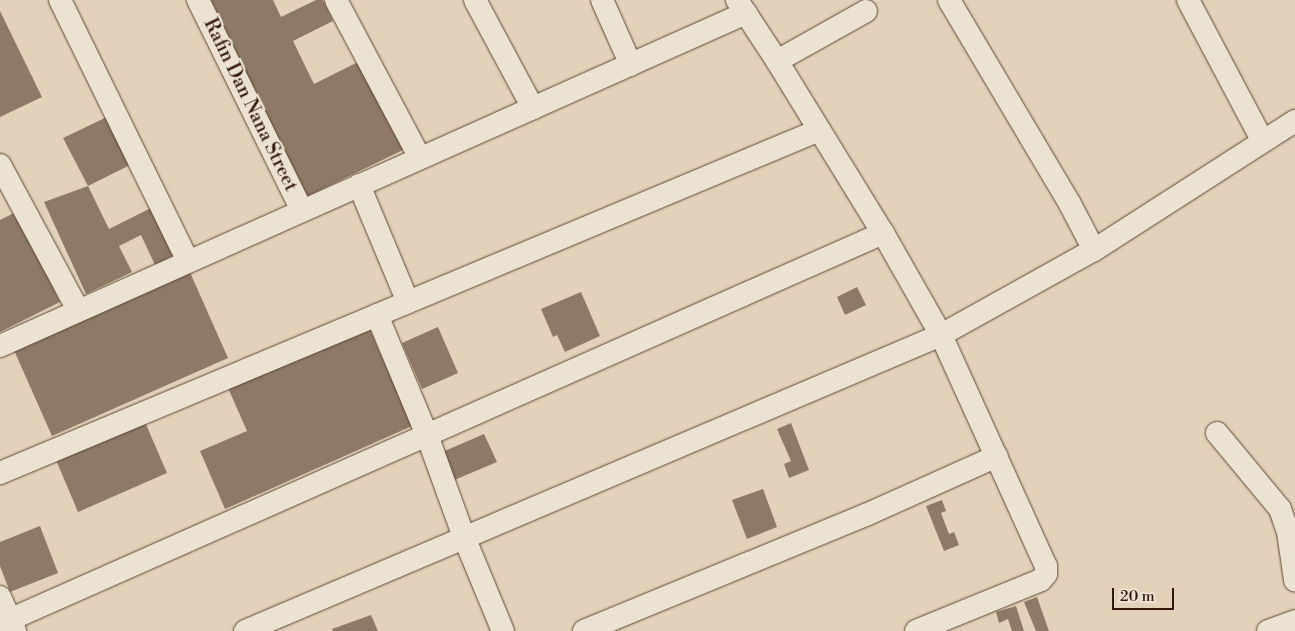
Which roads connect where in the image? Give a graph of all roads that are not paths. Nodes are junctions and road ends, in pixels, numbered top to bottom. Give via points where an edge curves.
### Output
1 (60, 0) edge
2 (198, 0) edge
3 (336, 0) edge
4 (475, 0) edge
5 (602, 0) edge
6 (949, 0) edge
7 (1188, 0) edge
8 (741, 7) edge
9 (866, 11) dead end
10 (777, 61) junction
11 (631, 65) junction
12 (534, 108) junction
13 (1295, 121) edge
14 (818, 130) junction
15 (1262, 140) junction
16 (420, 158) junction
17 (0, 165) edge
18 (358, 185) junction
19 (302, 210) junction
20 (883, 233) junction
21 (1094, 250) junction
22 (188, 261) junction
23 (408, 302) junction
24 (78, 310) junction
25 (377, 315) junction
26 (941, 335) junction
27 (0, 346) edge
28 (1218, 433) dead end
29 (427, 435) junction
30 (997, 456) junction
31 (0, 474) edge
32 (464, 536) junction
33 (1295, 580) edge
34 (0, 597) edge
35 (1295, 621) edge
36 (9, 625) edge
37 (245, 631) edge
38 (503, 631) edge
39 (584, 631) edge
40 (916, 631) edge
41 (1268, 631) edge

1 - 22 street
2 - 19 street, Rafin Dan Nana Street
3 - 16 street
4 - 12 street
5 - 11 street
6 - 21 street
7 - 15 street
8 - 10 street
8 - 11 street
9 - 10 street
10 - 14 street
11 - 12 street
12 - 16 street
13 - 15 street
14 - 20 street
14 - 23 street
15 - 21 street
16 - 18 street
17 - 24 street
18 - 19 street
18 - 23 street
19 - 22 street
20 - 26 street
20 - 29 street
21 - 26 street
22 - 24 street
23 - 25 street
24 - 27 street
25 - 29 street
25 - 31 street
26 - 30 street
26 - 32 street
28 - 33 street via 1280,509 1288,532
29 - 32 street
29 - 36 street
30 - 39 street via 868,514
30 - 40 street via 1042,554 1046,574 1041,580
32 - 37 street
32 - 38 street
34 - 36 street
35 - 41 street

